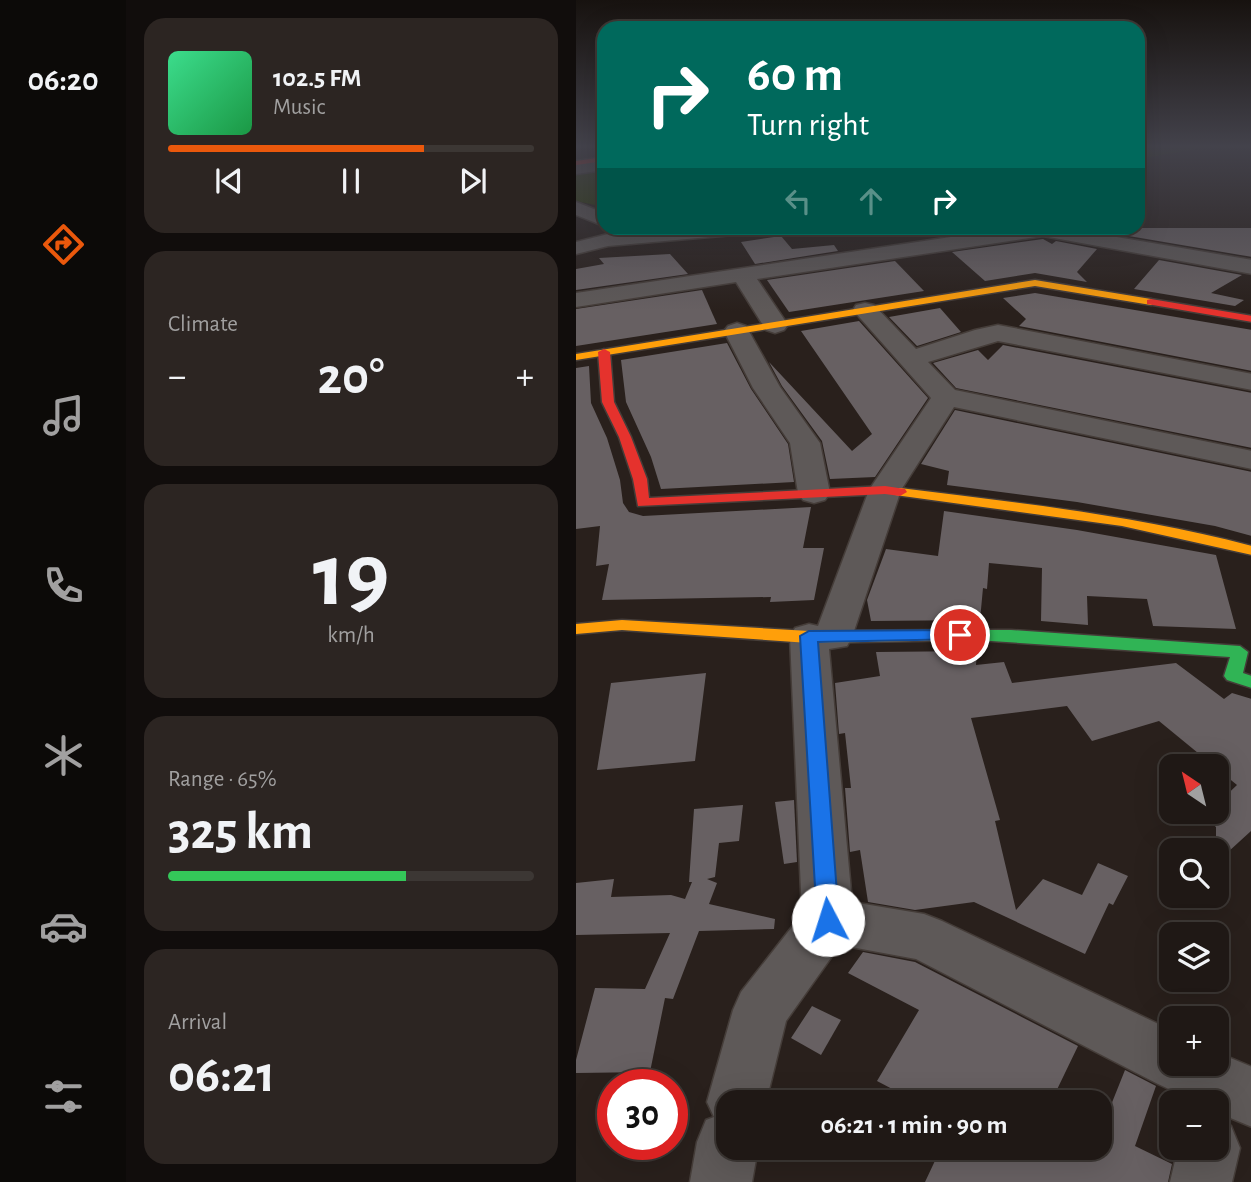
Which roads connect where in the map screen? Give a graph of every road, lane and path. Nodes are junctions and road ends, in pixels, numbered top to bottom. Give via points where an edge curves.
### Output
1 (576, 208) edge
2 (597, 221) edge
3 (599, 235) edge
4 (998, 235) edge
5 (1074, 235) edge
6 (576, 248) edge
7 (1251, 267) edge
8 (743, 275) junction
9 (576, 300) edge
10 (865, 310) junction
11 (1251, 319) edge
12 (775, 325) junction
13 (736, 331) junction
14 (604, 352) junction
15 (576, 357) edge
16 (911, 359) junction
17 (1251, 382) edge
18 (946, 397) junction
19 (1251, 460) edge
20 (885, 490) junction
21 (814, 493) junction
22 (1251, 551) edge
23 (576, 629) edge
24 (821, 637) junction
25 (1251, 682) edge
26 (828, 920) junction
27 (1159, 1054) edge
28 (740, 1090) edge
29 (725, 1160) edge
30 (1206, 1160) edge
31 (721, 1182) edge
32 (1201, 1182) edge

1 - 2 street
3 - 6 street
4 - 8 street
5 - 7 street
8 - 9 street
8 - 12 street
10 - 11 main road via 1035,282
10 - 12 main road
10 - 16 street
12 - 13 main road
13 - 14 main road
13 - 21 street via 767,388 805,443
14 - 15 main road
14 - 21 main road via 608,402 626,437 643,503
16 - 17 street via 998,333
16 - 18 street
18 - 19 street
18 - 20 street
20 - 21 main road
20 - 22 main road via 1077,516 1215,540
20 - 24 street
23 - 24 main road via 622,625
24 - 25 main road via 1011,635 1240,652 1233,676
24 - 26 street
26 - 27 street via 924,937
26 - 28 street via 761,1010
29 - 31 street
30 - 32 street

